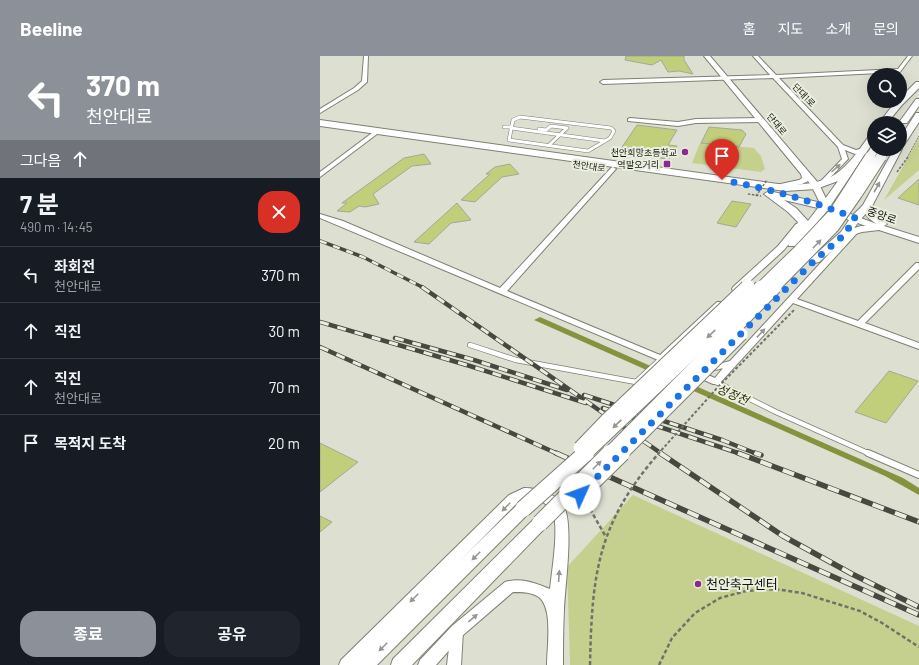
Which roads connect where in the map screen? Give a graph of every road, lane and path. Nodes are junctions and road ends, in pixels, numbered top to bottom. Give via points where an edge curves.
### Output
1 (366, 56) edge
2 (708, 56) edge
3 (755, 56) edge
4 (910, 56) edge
5 (774, 76) junction
6 (727, 79) junction
7 (604, 82) dead end
8 (919, 84) edge
9 (919, 87) edge
10 (919, 101) edge
11 (320, 110) edge
12 (911, 112) edge
13 (889, 116) edge
14 (630, 120) dead end
15 (761, 120) junction
16 (320, 123) edge
17 (907, 124) edge
18 (504, 127) dead end
19 (511, 127) junction
20 (320, 128) edge
21 (375, 133) junction
22 (559, 135) junction
23 (605, 141) junction
24 (548, 146) junction
25 (841, 146) junction
26 (866, 152) edge
27 (882, 156) edge
28 (894, 156) edge
29 (613, 169) junction
30 (805, 174) junction
31 (320, 175) edge
32 (767, 180) dead end
33 (816, 186) junction
34 (778, 188) junction
35 (749, 189) junction
36 (758, 194) junction
37 (866, 206) junction
38 (826, 207) junction
39 (320, 216) edge
40 (855, 218) junction
41 (803, 222) junction
42 (886, 225) junction
43 (850, 233) junction
44 (898, 233) junction
45 (919, 235) edge
46 (919, 240) edge
47 (793, 244) junction
48 (919, 265) edge
49 (502, 291) junction
50 (793, 300) junction
51 (795, 309) dead end
52 (859, 324) junction
53 (678, 342) junction
54 (470, 345) dead end
55 (919, 346) edge
56 (662, 358) junction
57 (692, 362) junction
58 (733, 363) junction
59 (716, 382) junction
60 (919, 475) edge
61 (524, 508) junction
62 (590, 509) dead end
63 (606, 537) junction
64 (556, 614) junction
65 (457, 631) junction
66 (424, 640) junction
67 (919, 647) edge
68 (347, 665) edge
69 (365, 665) edge
70 (400, 665) edge
71 (426, 665) edge
72 (454, 665) edge
73 (555, 665) edge
74 (590, 665) edge
75 (659, 665) edge

1 - 11 street via 365,81 356,90
2 - 6 street, 단대로
3 - 5 street, 단대1로
4 - 5 street via 900,70
5 - 6 street
5 - 25 street, 단대1로
6 - 7 street
6 - 15 street, 단대로
8 - 13 main road
9 - 12 main road
10 - 12 main road
12 - 17 main road
14 - 15 street via 678,124 702,120
15 - 30 street, 단대로
16 - 21 main road, 천안대로
18 - 19 lane
19 - 22 lane
19 - 22 lane via 546,130 551,126 567,128
19 - 23 lane via 516,118 528,117 613,129 613,134
19 - 24 lane via 510,140
20 - 21 main road, 천안대로
21 - 29 main road, 천안대로
21 - 31 street
21 - 35 main road, 천안대로 via 660,170
22 - 23 lane
22 - 24 lane
23 - 24 lane via 588,152
25 - 26 street via 855,152
33 -> 25 street via 845,159
26 - 33 main road via 844,174
26 - 38 main road
26 -> 61 main road, bridge via 834,213 605,436
66 -> 27 main road, bridge via 825,237 838,222
37 -> 28 main road
29 - 36 main road, 천안대로
29 - 49 street
30 - 33 street, 단대로
30 - 34 street via 806,178 802,182
32 - 36 path, bridge
33 - 34 main road
33 - 38 street, 단대로
34 - 35 main road
35 - 36 path
35 - 38 main road via 794,196
36 - 38 main road, 천안대로
36 - 41 main road via 783,203
37 - 40 main road
37 - 42 street via 867,213 872,218
38 - 40 main road, 천안대로
38 - 47 main road
39 - 49 street via 340,222
40 - 42 street, 중앙로
40 - 43 main road
40 - 44 street, 중앙로
41 - 47 main road
41 - 53 street via 781,248
42 - 45 street, 중앙로
43 - 44 street via 877,229
43 - 50 street
43 - 66 main road, bridge via 815,260 604,472
44 - 46 street, 중앙로
47 - 61 main road, bridge via 606,421
48 - 52 street
49 - 56 street
50 - 52 street
58 -> 50 street
51 - 63 path, bridge via 656,454 633,484
52 - 55 street
53 - 56 street
53 - 57 street via 681,356
54 - 56 lane via 516,360 636,382
56 - 57 street
56 - 59 street
57 - 58 street via 716,368
58 - 59 street
59 - 60 lane via 776,412
61 -> 69 main road
62 - 63 path
63 - 74 path, bridge via 593,592
65 -> 64 street via 510,586 528,586 546,594
64 -> 68 street via 562,532 559,510 548,499 534,493 524,493 514,498
64 - 73 street
65 - 71 street
65 - 72 street
66 - 70 main road
67 - 75 path via 860,611 802,593 775,589 746,591 720,598 695,613 672,638

